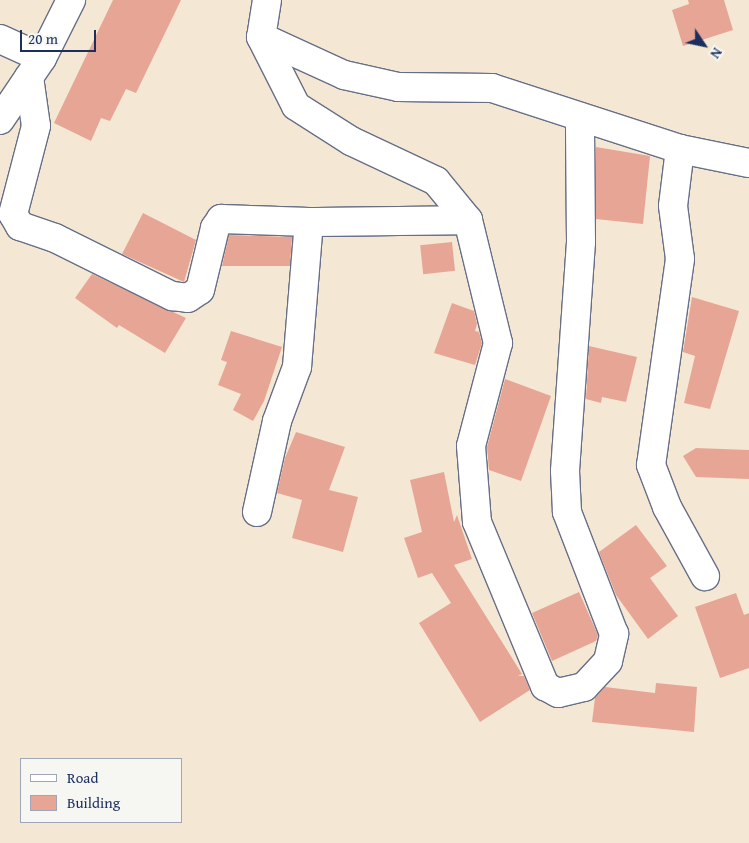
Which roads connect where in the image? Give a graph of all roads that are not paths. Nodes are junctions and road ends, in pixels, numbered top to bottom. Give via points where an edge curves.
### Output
1 (71, 0) edge
2 (267, 0) edge
3 (261, 37) junction
4 (0, 39) edge
5 (36, 67) junction
6 (580, 117) junction
7 (0, 120) edge
8 (680, 149) junction
9 (749, 163) edge
10 (468, 220) junction
11 (309, 222) junction
12 (257, 512) dead end
13 (704, 576) dead end

1 - 5 street
2 - 3 street
3 - 6 street via 344,75 398,87 492,88
3 - 10 street via 296,106 351,141 436,180
4 - 5 street
5 - 7 street
5 - 11 street via 36,126 12,214 20,226 55,238 172,296 188,298 200,290 220,219
6 - 8 street
6 - 10 street via 581,242 565,471 567,512 614,634 608,661 584,687 558,693 545,686 477,522 471,446 498,343
8 - 9 street
8 - 13 street via 673,206 680,259 651,465 667,507
10 - 11 street
11 - 12 street via 297,367 277,421

